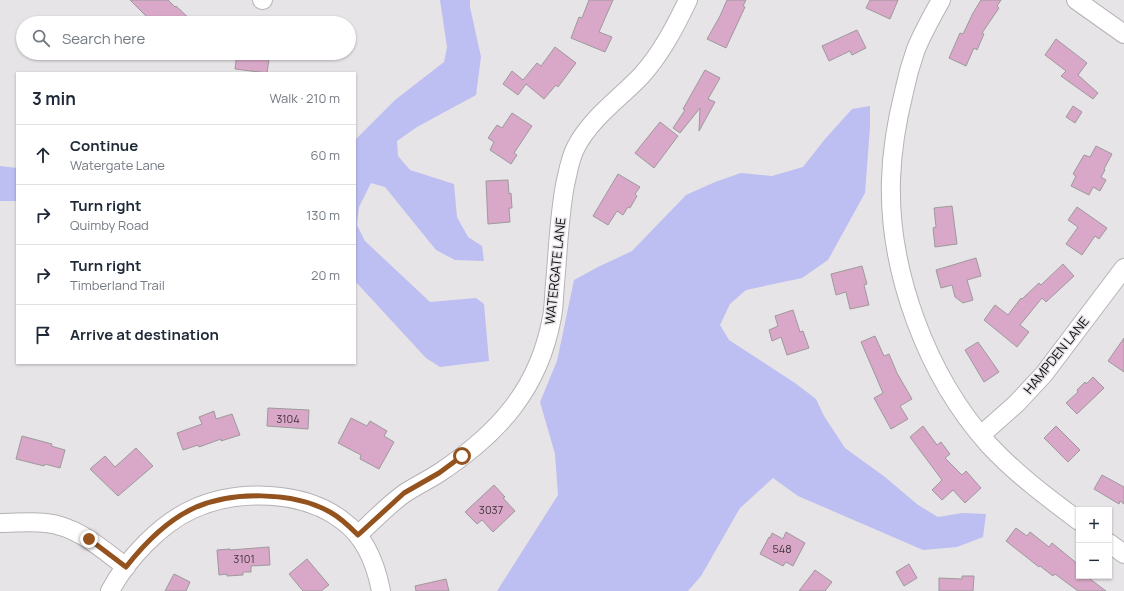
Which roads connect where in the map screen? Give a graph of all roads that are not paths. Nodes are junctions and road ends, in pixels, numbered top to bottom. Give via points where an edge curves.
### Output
1 (688, 0) edge
2 (941, 0) edge
3 (1076, 0) edge
4 (1124, 34) edge
5 (1124, 268) edge
6 (981, 435) junction
7 (1076, 519) edge
8 (0, 523) edge
9 (358, 535) junction
10 (1112, 545) edge
11 (1124, 554) edge
12 (126, 567) junction
13 (110, 591) edge
14 (381, 591) edge

1 - 9 street, WATERGATE LANE via 665,44 648,68 586,131 576,147 569,165 562,200 552,316 543,350 516,405 479,444 439,473 404,493
2 - 6 street via 916,48 899,112 891,180 892,220 907,294 926,348 942,380
3 - 4 street
5 - 6 street, HAMPDEN LANE via 1044,374 1016,404
6 - 7 street via 1015,471
8 - 12 street via 60,525 89,539
9 - 12 street via 344,521 314,504 264,495 237,497 214,501 175,519 155,535
9 - 14 street via 372,560
10 - 11 street
12 - 13 street

